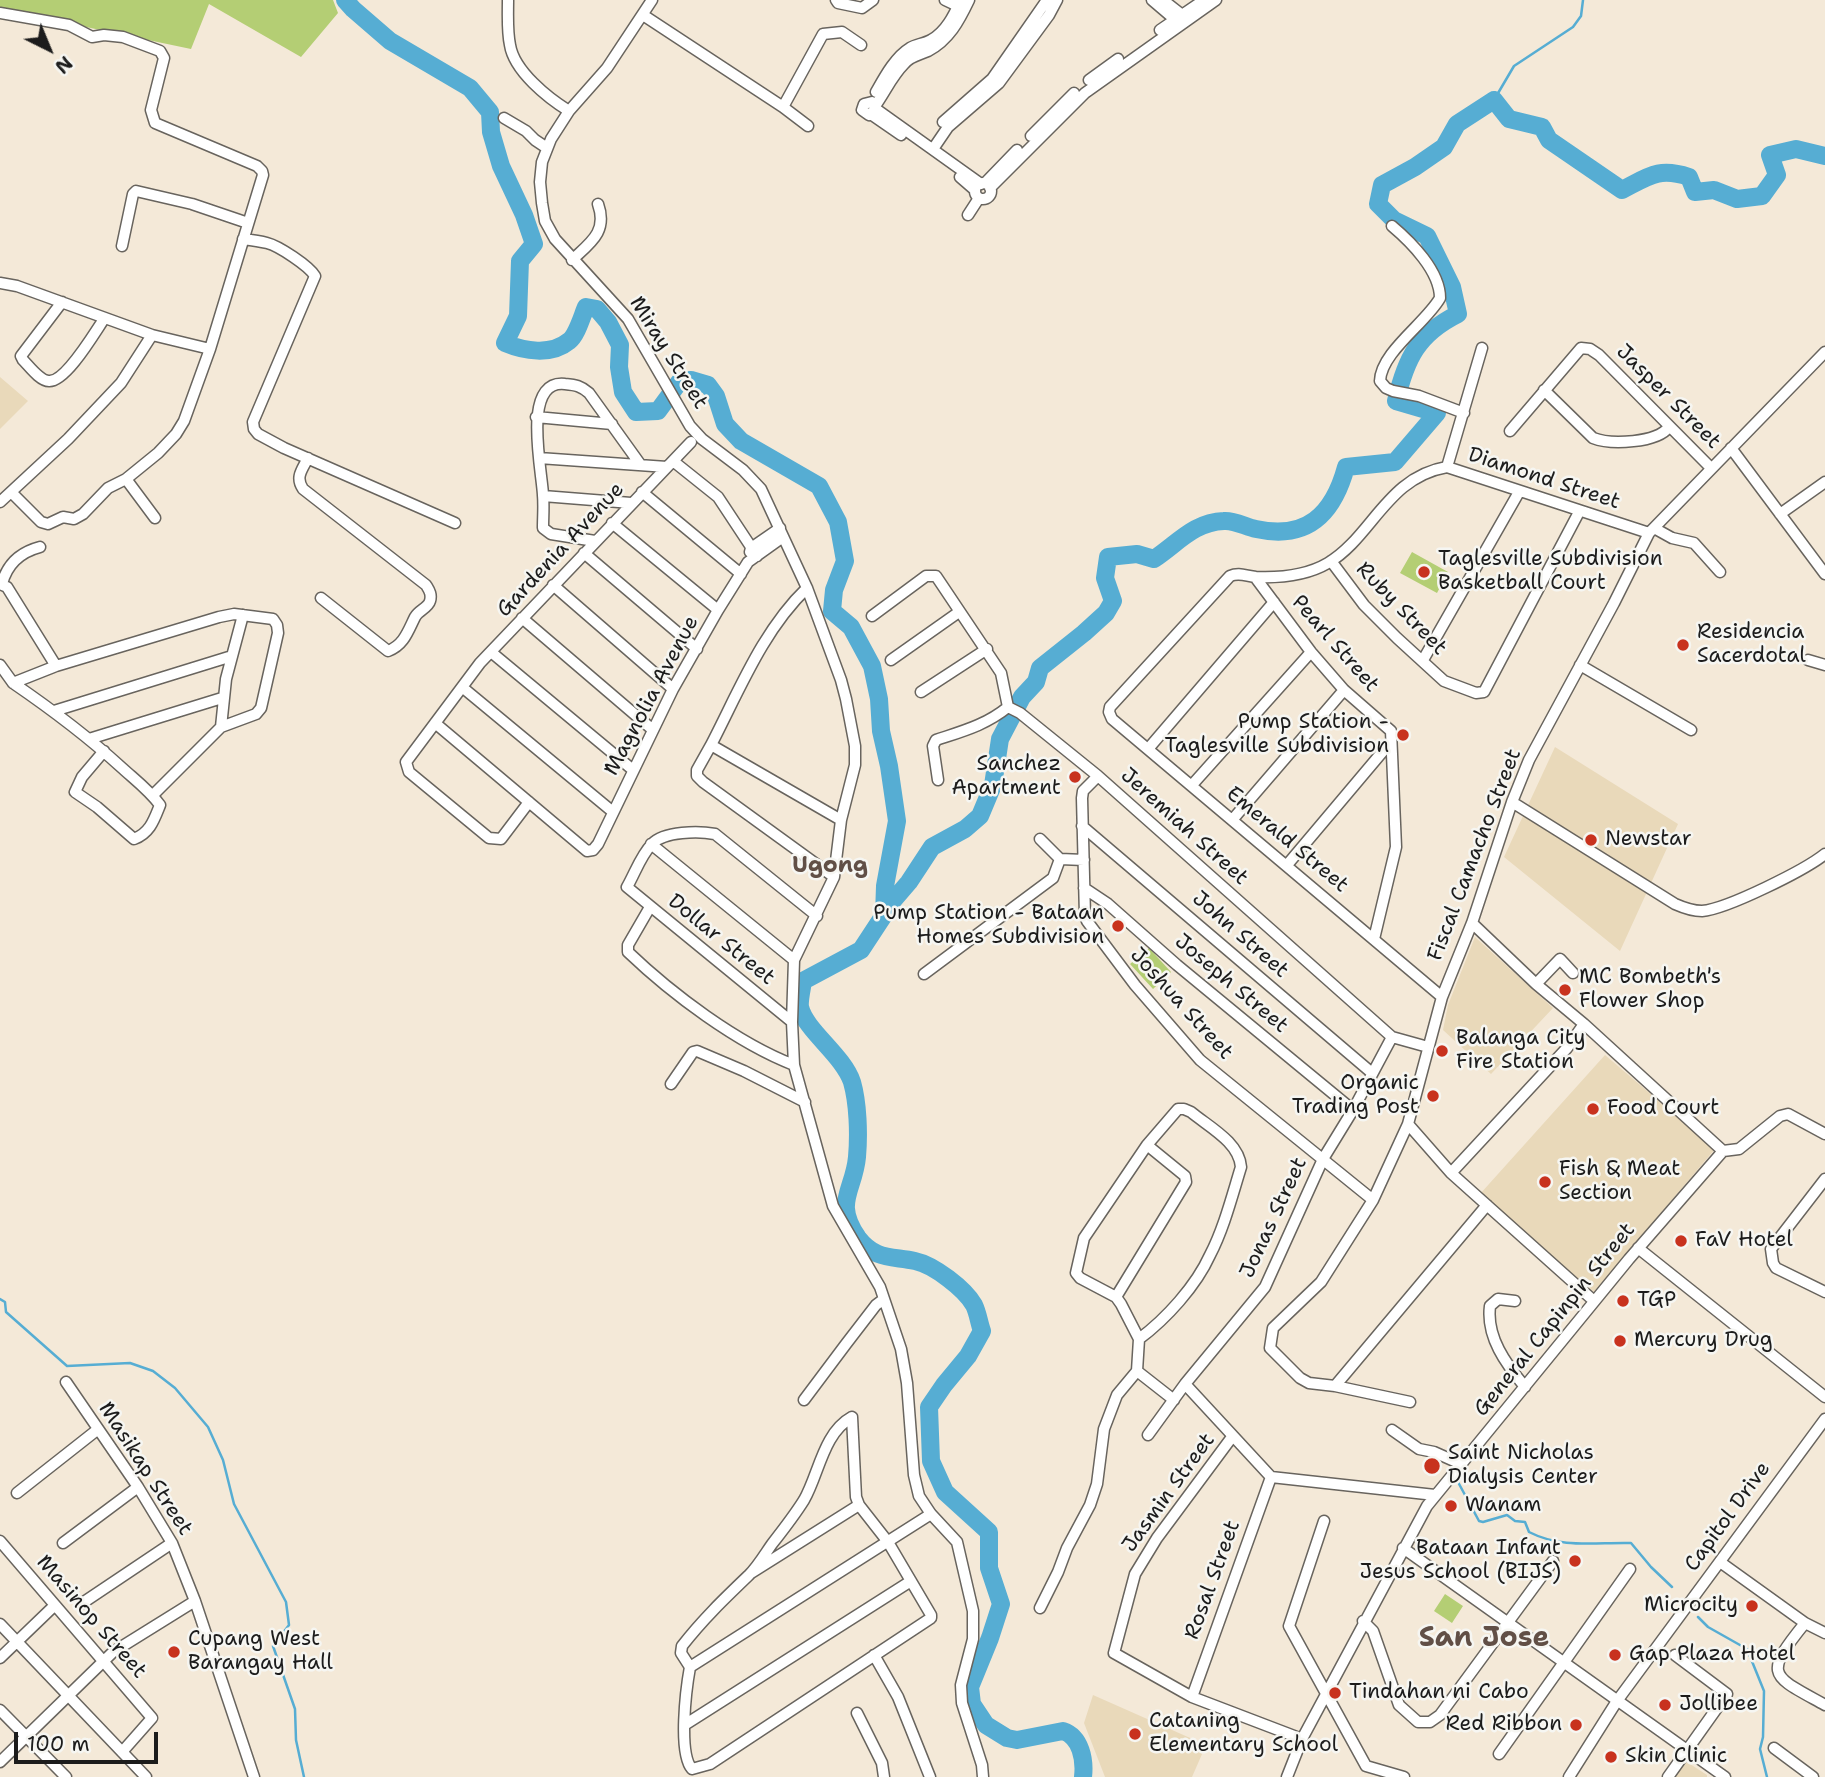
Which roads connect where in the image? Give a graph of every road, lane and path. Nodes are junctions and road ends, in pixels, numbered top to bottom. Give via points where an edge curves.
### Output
1 (508, 0) edge
2 (652, 0) edge
3 (836, 0) edge
4 (853, 0) edge
5 (861, 0) edge
6 (873, 0) edge
7 (945, 0) edge
8 (1057, 0) edge
9 (1152, 0) edge
10 (1163, 0) edge
11 (1204, 0) edge
12 (1216, 0) edge
13 (965, 3) edge
14 (1046, 9) edge
15 (0, 13) edge
16 (643, 15) junction
17 (1182, 20) junction
18 (860, 45) dead end
19 (783, 107) junction
20 (569, 111) junction
21 (504, 118) dead end
22 (808, 127) dead end
23 (905, 133) junction
24 (547, 148) junction
25 (930, 148) junction
26 (982, 189) junction
27 (598, 204) dead end
28 (968, 215) dead end
29 (248, 223) junction
30 (1392, 226) dead end
31 (243, 239) junction
32 (122, 246) dead end
33 (572, 260) junction
34 (0, 283) edge
35 (62, 302) junction
36 (104, 319) junction
37 (152, 335) junction
38 (1482, 348) dead end
39 (210, 349) junction
40 (1825, 352) edge
41 (1544, 390) junction
42 (1464, 413) junction
43 (536, 417) junction
44 (612, 424) junction
45 (1669, 427) junction
46 (1510, 431) dead end
47 (691, 442) dead end
48 (1731, 448) junction
49 (309, 458) junction
50 (540, 458) junction
51 (640, 464) junction
52 (670, 464) junction
53 (1447, 467) junction
54 (1711, 468) junction
55 (126, 479) junction
56 (1825, 482) edge
57 (11, 492) junction
58 (642, 492) junction
59 (1519, 492) junction
60 (543, 496) junction
61 (0, 502) edge
62 (631, 503) junction
63 (1579, 512) junction
64 (1780, 514) junction
65 (155, 518) dead end
66 (455, 523) dead end
67 (612, 523) junction
68 (1651, 530) junction
69 (782, 532) junction
70 (595, 541) junction
71 (40, 547) dead end
72 (584, 553) junction
73 (752, 555) junction
74 (1331, 561) junction
75 (1720, 572) dead end
76 (741, 574) junction
77 (1825, 574) edge
78 (1255, 577) junction
79 (1, 584) edge
80 (552, 585) junction
81 (807, 588) junction
82 (321, 598) dead end
83 (1274, 602) junction
84 (718, 610) junction
85 (959, 612) junction
86 (243, 615) junction
87 (872, 616) dead end
88 (522, 618) junction
89 (696, 649) junction
90 (987, 649) junction
91 (491, 652) junction
92 (1311, 652) junction
93 (232, 656) junction
94 (891, 660) dead end
95 (1423, 660) junction
96 (1808, 660) dead end
97 (0, 665) edge
98 (1580, 665) junction
99 (1825, 665) edge
100 (56, 666) junction
101 (13, 683) junction
102 (462, 687) junction
103 (673, 690) junction
104 (1345, 690) junction
105 (921, 692) dead end
106 (222, 698) junction
107 (1014, 710) junction
108 (54, 711) junction
109 (1109, 712) joint
110 (435, 723) junction
111 (221, 727) junction
112 (653, 730) junction
113 (1691, 730) dead end
114 (89, 739) junction
115 (1390, 744) junction
116 (711, 745) junction
117 (1148, 748) junction
118 (104, 751) junction
119 (634, 770) junction
120 (1098, 776) junction
121 (938, 779) dead end
122 (1192, 785) junction
123 (153, 795) junction
124 (529, 802) junction
125 (1512, 802) junction
126 (613, 812) junction
127 (1233, 819) junction
128 (841, 820) junction
129 (1083, 826) junction
130 (1040, 839) dead end
131 (651, 844) junction
132 (1825, 854) edge
133 (1060, 859) junction
134 (1083, 860) junction
135 (1287, 865) junction
136 (834, 877) junction
137 (1084, 888) junction
138 (650, 907) junction
139 (817, 916) junction
140 (1472, 923) junction
141 (1374, 939) junction
142 (794, 960) junction
143 (1573, 973) dead end
144 (924, 974) dead end
145 (1536, 984) junction
146 (1442, 997) junction
147 (792, 1022) junction
148 (1584, 1024) junction
149 (1392, 1037) junction
150 (1429, 1048) junction
151 (794, 1065) junction
152 (1372, 1073) junction
153 (671, 1084) dead end
154 (805, 1102) junction
155 (1353, 1110) junction
156 (1408, 1124) junction
157 (1825, 1134) edge
158 (1147, 1145) junction
159 (1723, 1151) junction
160 (1322, 1159) junction
161 (1451, 1172) junction
162 (1825, 1179) edge
163 (1373, 1200) junction
164 (1487, 1205) junction
165 (1638, 1248) junction
166 (1825, 1292) edge
167 (1116, 1297) junction
168 (884, 1299) junction
169 (1515, 1301) dead end
170 (1594, 1301) junction
171 (1139, 1339) junction
172 (1136, 1371) junction
173 (66, 1382) dead end
174 (1185, 1384) junction
175 (1335, 1386) junction
176 (1525, 1387) junction
177 (1825, 1397) edge
178 (1174, 1399) junction
179 (803, 1401) dead end
180 (1410, 1402) dead end
181 (1825, 1419) edge
182 (97, 1430) junction
183 (1392, 1430) dead end
184 (1148, 1435) dead end
185 (1232, 1437) junction
186 (1461, 1464) junction
187 (1271, 1476) junction
188 (138, 1487) junction
189 (17, 1493) dead end
190 (1435, 1495) junction
191 (859, 1505) junction
192 (931, 1514) junction
193 (1324, 1521) dead end
194 (0, 1541) edge
195 (888, 1542) junction
196 (63, 1543) dead end
197 (172, 1543) junction
198 (1403, 1548) junction
199 (1553, 1561) dead end
200 (1720, 1562) junction
201 (1630, 1569) dead end
202 (751, 1573) junction
203 (911, 1581) junction
204 (195, 1601) junction
205 (81, 1604) dead end
206 (54, 1606) junction
207 (1040, 1608) dead end
208 (1363, 1621) junction
209 (1507, 1623) junction
210 (1805, 1623) junction
211 (0, 1624) edge
212 (1825, 1633) edge
213 (17, 1642) junction
214 (874, 1655) junction
215 (1675, 1655) dead end
216 (0, 1658) edge
217 (103, 1662) junction
218 (1564, 1663) junction
219 (690, 1667) junction
220 (1326, 1693) junction
221 (68, 1696) junction
222 (1192, 1697) junction
223 (1617, 1701) junction
224 (1825, 1704) edge
225 (0, 1710) edge
226 (858, 1713) dead end
227 (686, 1724) junction
228 (26, 1736) junction
229 (1302, 1739) junction
230 (1774, 1748) dead end
231 (122, 1752) junction
232 (1687, 1752) junction
233 (1499, 1754) dead end
234 (0, 1762) edge
235 (1712, 1773) edge
236 (1389, 1775) edge
237 (66, 1777) edge
238 (146, 1777) edge
239 (254, 1777) edge
240 (884, 1777) edge
241 (930, 1777) edge
242 (984, 1777) edge
243 (1287, 1777) edge
244 (1404, 1777) edge
245 (1569, 1777) edge
246 (1668, 1777) edge
247 (1725, 1777) edge
248 (1813, 1777) edge

1 - 20 street via 512,53 538,87
2 - 16 street, Miray Street
3 - 6 street via 862,8
4 - 5 street
7 - 13 street
8 - 14 street
9 - 17 street
10 - 17 street
11 - 17 street
12 - 17 street
13 - 23 street via 934,43 901,61 873,108
14 - 25 street via 995,81 945,125
15 - 29 street via 68,25 92,37 123,37 160,51 164,58 152,119 262,171
16 - 19 street
16 - 20 street, Miray Street via 607,68
17 - 26 street via 1082,90
18 - 19 street via 842,32 823,34
19 - 22 street
20 - 24 street, Miray Street
21 - 24 street
23 - 25 street
23 - 26 street
24 - 33 street, Miray Street via 540,181 545,221
25 - 26 street
26 - 28 street
27 - 33 street via 600,229
29 - 31 street
29 - 32 street via 136,191
30 - 42 street via 1431,270 1441,293 1438,303 1397,347 1380,381 1396,392
31 - 39 street
31 - 49 street via 269,243 315,273 253,422 258,434
33 - 69 street, Miray Street via 628,319 696,433 761,489
34 - 35 street
35 - 36 street
35 - 36 street via 21,356 44,380 58,378
36 - 37 street
37 - 39 street
37 - 57 street via 121,383
38 - 42 street
39 - 55 street via 190,408 176,433
40 - 48 street, Fiscal Camacho Street
41 - 45 street via 1599,440 1643,440
41 - 45 street, Jasper Street via 1581,348 1590,349
41 - 46 street, Jasper Street
42 - 53 street
43 - 44 street
43 - 44 street via 546,390 556,383 580,386
43 - 50 street
44 - 51 street
45 - 54 street, Jasper Street
47 - 52 street, Gardenia Avenue
48 - 54 street, Fiscal Camacho Street
48 - 64 street
49 - 66 street
49 - 82 street via 299,474 303,489 426,585 431,598 416,615 410,631 387,651
50 - 51 street
50 - 60 street
51 - 52 street
52 - 58 street, Gardenia Avenue
52 - 73 street via 718,496
53 - 59 street, Diamond Street
53 - 74 street, Diamond Street via 1408,484
54 - 68 street, Fiscal Camacho Street
55 - 57 street via 108,488 79,517 63,517 48,524
55 - 65 street
56 - 64 street
57 - 61 street
58 - 62 street, Gardenia Avenue
58 - 76 street
59 - 63 street, Diamond Street
59 - 95 street
60 - 62 street
60 - 70 street via 546,532
62 - 67 street, Gardenia Avenue
63 - 68 street, Diamond Street
63 - 95 street, Ruby Street via 1484,692 1444,681
64 - 77 street
67 - 70 street, Gardenia Avenue
67 - 84 street
68 - 75 street, Diamond Street via 1694,544
68 - 98 street, Fiscal Camacho Street
69 - 73 street, Magnolia Avenue
69 - 81 street, Miray Street
70 - 72 street, Gardenia Avenue
71 - 79 street via 16,559
72 - 80 street, Gardenia Avenue
72 - 89 street
73 - 76 street, Magnolia Avenue
74 - 78 street, Diamond Street via 1296,575
74 - 95 street, Ruby Street via 1364,605
76 - 84 street, Magnolia Avenue
78 - 83 street, Pearl Street
78 - 109 street, Diamond Street via 1230,576
79 - 100 street
80 - 88 street, Gardenia Avenue
80 - 103 street
81 - 116 street via 782,614
81 - 128 street, Miray Street via 842,680 855,746 855,765
83 - 92 street, Pearl Street
83 - 117 street
84 - 89 street, Magnolia Avenue
85 - 87 street via 932,575
85 - 90 street
85 - 94 street
86 - 93 street
86 - 100 street via 219,617
86 - 111 street via 272,619 277,625 275,646 261,708
88 - 91 street, Gardenia Avenue
88 - 112 street
89 - 103 street, Magnolia Avenue
90 - 105 street
90 - 107 street
91 - 102 street, Gardenia Avenue
91 - 119 street
92 - 104 street, Pearl Street
92 - 122 street
93 - 106 street
93 - 108 street
96 - 99 street
97 - 101 street
98 - 113 street
98 - 125 street, Fiscal Camacho Street
100 - 101 street
101 - 108 street
102 - 110 street, Gardenia Avenue
102 - 126 street
103 - 112 street, Magnolia Avenue
104 - 115 street, Pearl Street via 1391,730
104 - 127 street
106 - 111 street
106 - 114 street
107 - 120 street, Jeremiah Street
107 - 121 street via 934,741
108 - 114 street
109 - 117 street, Emerald Street
110 - 124 street
110 - 124 street, Gardenia Avenue via 406,762 409,772 429,789 496,840
111 - 123 street
112 - 119 street, Magnolia Avenue
114 - 118 street
115 - 135 street
115 - 141 street, Pearl Street via 1396,847
116 - 128 street
116 - 136 street via 697,775 703,782
117 - 122 street, Emerald Street
118 - 123 street
118 - 123 street via 75,792 134,839 146,833 160,805
119 - 126 street, Magnolia Avenue
120 - 129 street, Joshua Street via 1083,791
120 - 149 street, Jeremiah Street
122 - 127 street, Emerald Street
124 - 126 street, Magnolia Avenue via 587,851 593,850
125 - 132 street via 1693,911 1735,900
125 - 140 street, Fiscal Camacho Street
127 - 135 street, Emerald Street
128 - 136 street, Miray Street
129 - 134 street, Joshua Street
129 - 152 street, John Street
130 - 133 street
131 - 138 street, Dollar Street via 627,887
131 - 139 street via 699,830 715,834
131 - 142 street
133 - 134 street
133 - 144 street via 1053,878
134 - 137 street, Joshua Street
135 - 141 street, Emerald Street
136 - 139 street, Miray Street
137 - 155 street, Joseph Street
137 - 160 street, Joshua Street via 1086,919 1200,1060
138 - 147 street, Dollar Street
138 - 151 street via 628,952 696,1009
139 - 142 street, Miray Street
140 - 145 street
140 - 146 street, Fiscal Camacho Street
141 - 146 street, Emerald Street
142 - 147 street
143 - 145 street via 1560,959
145 - 148 street
146 - 150 street, Fiscal Camacho Street
147 - 151 street
148 - 159 street
148 - 161 street
149 - 150 street, Jeremiah Street
149 - 152 street, Jonas Street
150 - 156 street, Fiscal Camacho Street
151 - 154 street
152 - 155 street, Jonas Street
153 - 154 street via 697,1051
154 - 168 street via 833,1206
155 - 160 street, Jonas Street
156 - 161 street
156 - 163 street
157 - 159 street via 1788,1114 1739,1149
158 - 167 street via 1185,1176 1186,1182
158 - 167 street via 1084,1238 1076,1267 1080,1278
158 - 171 street via 1184,1108 1234,1147 1241,1167 1210,1257 1182,1297
159 - 165 street, General Capinpin Street
160 - 163 street, Joshua Street
160 - 174 street, Jonas Street via 1265,1287
161 - 164 street
162 - 166 street via 1771,1249 1776,1268
163 - 175 street via 1321,1282 1272,1332 1270,1348 1300,1378
164 - 170 street
164 - 175 street
165 - 170 street, General Capinpin Street
165 - 177 street
167 - 171 street
168 - 179 street
168 - 192 street via 901,1349 914,1475 919,1496
169 - 176 street via 1498,1299 1489,1313 1498,1349
170 - 176 street, General Capinpin Street
171 - 172 street
172 - 178 street
172 - 207 street via 1113,1406 1104,1429 1090,1505
173 - 182 street, Masikap Street
174 - 178 street, Jonas Street
174 - 185 street
175 - 180 street
176 - 186 street, General Capinpin Street
178 - 184 street, Jonas Street
181 - 200 street, Capitol Drive
182 - 188 street, Masikap Street
182 - 189 street
183 - 186 street via 1419,1449
185 - 187 street
185 - 222 street, Jasmin Street via 1135,1574 1114,1653
186 - 190 street, General Capinpin Street
187 - 190 street
187 - 222 street, Rosal Street
188 - 196 street
188 - 197 street, Masikap Street
190 - 198 street, General Capinpin Street
191 - 195 street
191 - 202 street
191 - 202 street via 852,1417 829,1443 795,1516
192 - 195 street
192 - 242 street via 955,1537 970,1594 973,1639 961,1685 962,1703
193 - 220 street via 1289,1626
194 - 206 street, Masinop Street
195 - 203 street
195 - 219 street
197 - 204 street, Masikap Street
197 - 205 street
198 - 208 street, General Capinpin Street
198 - 209 street
199 - 209 street
200 - 210 street
200 - 223 street, Capitol Drive
201 - 218 street
202 - 219 street via 718,1602 682,1646 681,1654
203 - 214 street via 930,1618
203 - 227 street
204 - 217 street
204 - 239 street, Masikap Street
206 - 213 street
206 - 217 street, Masinop Street
208 - 209 street via 1373,1631 1399,1705 1418,1722 1430,1722 1440,1715
208 - 220 street, General Capinpin Street
209 - 218 street
210 - 212 street
210 - 224 street via 1784,1649 1777,1672 1784,1682
211 - 213 street
213 - 216 street
213 - 221 street
214 - 227 street via 701,1769 692,1769 686,1762
214 - 241 street via 898,1697
215 - 232 street via 1726,1696
217 - 221 street
217 - 231 street, Masinop Street via 152,1718
218 - 223 street
218 - 233 street
219 - 227 street
220 - 229 street, General Capinpin Street
220 - 236 street via 1366,1766
221 - 228 street
221 - 231 street
222 - 229 street
223 - 232 street
223 - 245 street, Capitol Drive
225 - 228 street
226 - 240 street
228 - 234 street
228 - 237 street
229 - 243 street, General Capinpin Street
230 - 248 street
231 - 238 street
232 - 235 street
232 - 246 street
235 - 247 street
236 - 244 street

